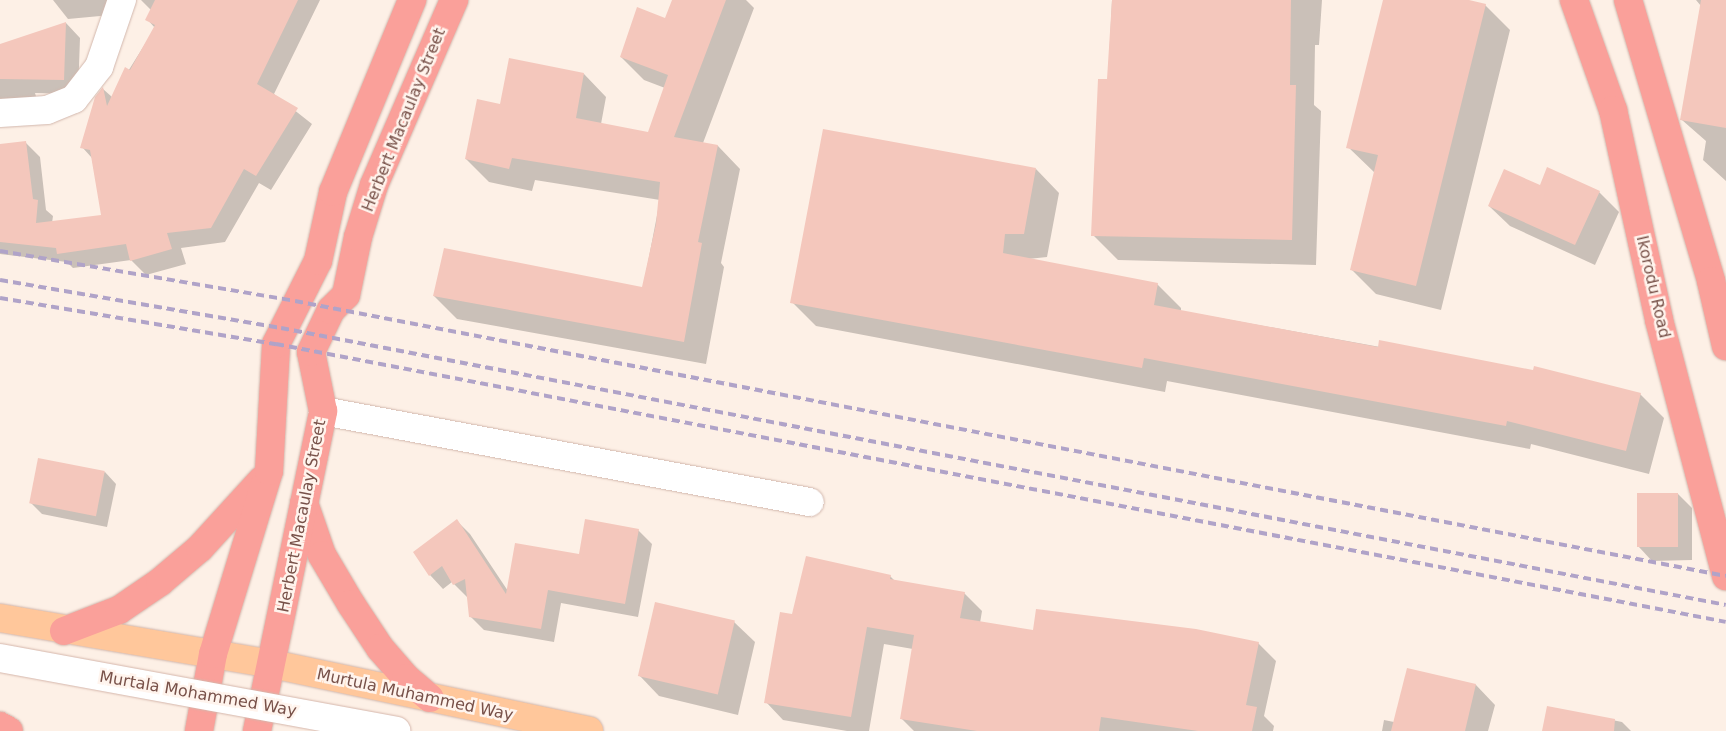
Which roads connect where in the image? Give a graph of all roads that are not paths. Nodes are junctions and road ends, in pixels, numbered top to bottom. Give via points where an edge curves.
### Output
1 (122, 0) edge
2 (412, 0) edge
3 (454, 0) edge
4 (1574, 0) edge
5 (1628, 0) edge
6 (0, 113) edge
7 (1726, 346) edge
8 (323, 411) junction
9 (269, 471) junction
10 (304, 502) junction
11 (810, 502) dead end
12 (1726, 576) edge
13 (0, 618) edge
14 (64, 632) junction
15 (213, 654) junction
16 (0, 658) edge
17 (272, 664) junction
18 (430, 698) junction
19 (0, 726) edge
20 (9, 731) edge
21 (198, 731) edge
22 (256, 731) edge
23 (396, 731) edge
24 (589, 731) edge

1 - 6 street via 99,67 74,99 47,110
2 - 9 highway via 333,192 318,261 276,344
3 - 8 highway, Herbert Macaulay Street via 374,186 358,237 346,295 331,310 311,352
4 - 12 highway, Ikorodu Road via 1613,110 1659,320
5 - 7 highway via 1711,281
8 - 10 highway, Herbert Macaulay Street
8 - 11 street
9 - 14 highway via 226,523 160,582 118,610
9 - 15 highway
10 - 17 highway, Herbert Macaulay Street
10 - 18 highway via 322,555 356,612 380,648 406,678
13 - 14 main road, Murtula Muhammed Way
14 - 15 main road, Murtula Muhammed Way
15 - 17 main road, Murtula Muhammed Way
15 - 21 highway
16 - 23 street, Murtala Mohammed Way, bridge
17 - 18 main road, Murtula Muhammed Way
17 - 22 highway, Herbert Macaulay Street
18 - 24 main road, Murtula Muhammed Way
19 - 20 highway

